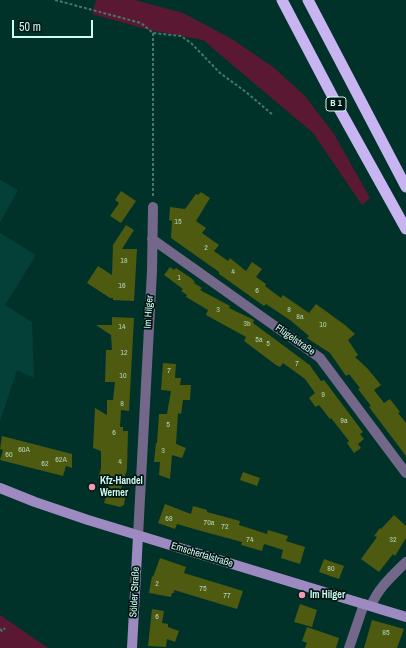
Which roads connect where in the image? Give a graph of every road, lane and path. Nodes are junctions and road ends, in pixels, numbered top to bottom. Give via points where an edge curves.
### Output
1 (55, 0) edge
2 (282, 0) edge
3 (308, 0) edge
4 (153, 33) junction
5 (273, 115) dead end
6 (406, 187) edge
7 (153, 207) joint
8 (406, 229) edge
9 (152, 239) junction
10 (406, 473) edge
11 (0, 488) edge
12 (138, 536) junction
13 (406, 562) edge
14 (367, 605) junction
15 (406, 617) edge
16 (5, 628) dead end
17 (0, 629) edge
18 (132, 648) edge
19 (349, 648) edge

1 - 4 path via 141,23
2 - 8 highway, B 1
3 - 6 highway, B 1
4 - 5 path via 181,36 220,73
4 - 7 path
7 - 9 street, Im Hilger
9 - 10 street, Flügelstraße via 320,358
9 - 12 street, Im Hilger
11 - 12 main road, Emschertalstraße
12 - 14 main road, Emschertalstraße
12 - 18 main road, Sölder Straße
13 - 14 street via 381,586
14 - 15 main road, Emschertalstraße
14 - 19 street
16 - 17 path via 2,631

